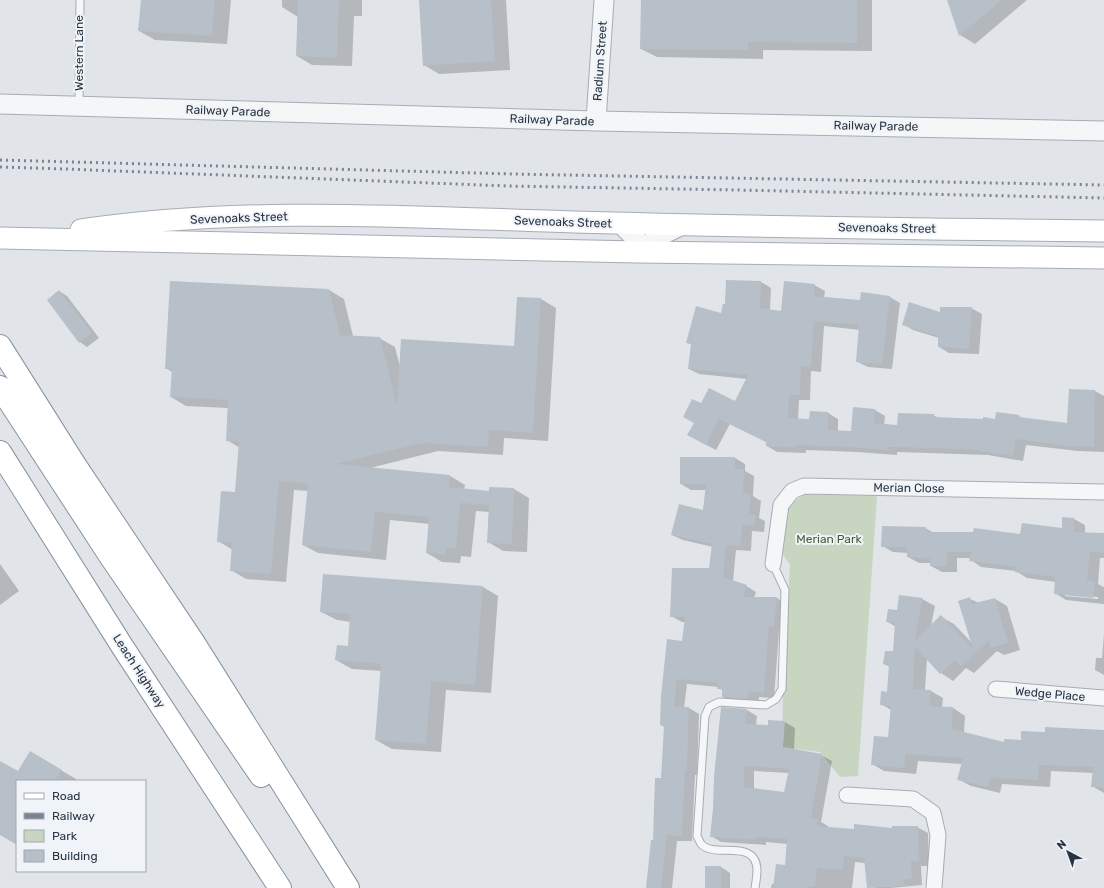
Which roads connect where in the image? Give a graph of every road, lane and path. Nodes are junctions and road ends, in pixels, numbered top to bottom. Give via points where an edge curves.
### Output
1 (80, 0) edge
2 (604, 0) edge
3 (0, 104) edge
4 (79, 107) junction
5 (596, 121) junction
6 (1104, 130) edge
7 (620, 223) junction
8 (684, 224) junction
9 (1104, 231) edge
10 (0, 238) edge
11 (23, 238) junction
12 (638, 252) junction
13 (1104, 258) edge
14 (0, 346) edge
15 (0, 368) edge
16 (0, 387) edge
17 (0, 452) edge
18 (65, 486) junction
19 (1104, 492) edge
20 (773, 564) joint
21 (996, 689) dead end
22 (1104, 698) edge
23 (847, 795) dead end
24 (280, 888) edge
25 (337, 888) edge
26 (348, 888) edge
27 (755, 888) edge
28 (934, 888) edge

1 - 4 lane, Western Lane
2 - 5 street, Radium Street
3 - 4 street, Railway Parade
4 - 5 street, Railway Parade
5 - 6 street, Railway Parade
7 - 8 main road, Sevenoaks Street
7 - 11 main road, Sevenoaks Street via 364,216 231,216 116,224
7 - 12 street via 636,239
8 - 9 main road, Sevenoaks Street
8 - 12 street via 660,236
10 - 11 main road, Sevenoaks Street
11 - 12 main road, Sevenoaks Street
12 - 13 main road, Sevenoaks Street
14 - 26 highway via 75,465 194,643
15 - 18 highway
16 - 18 highway
17 - 24 highway, Leach Highway via 126,652
18 - 25 highway
19 - 20 street, Merian Close via 804,486 792,491 781,505
20 - 27 lane via 785,590 782,689 776,699 766,705 719,702 709,707 705,716 697,836 702,844 710,849 745,852 754,858 757,868
21 - 22 street, Wedge Place
23 - 28 street via 913,799 932,813 938,835

